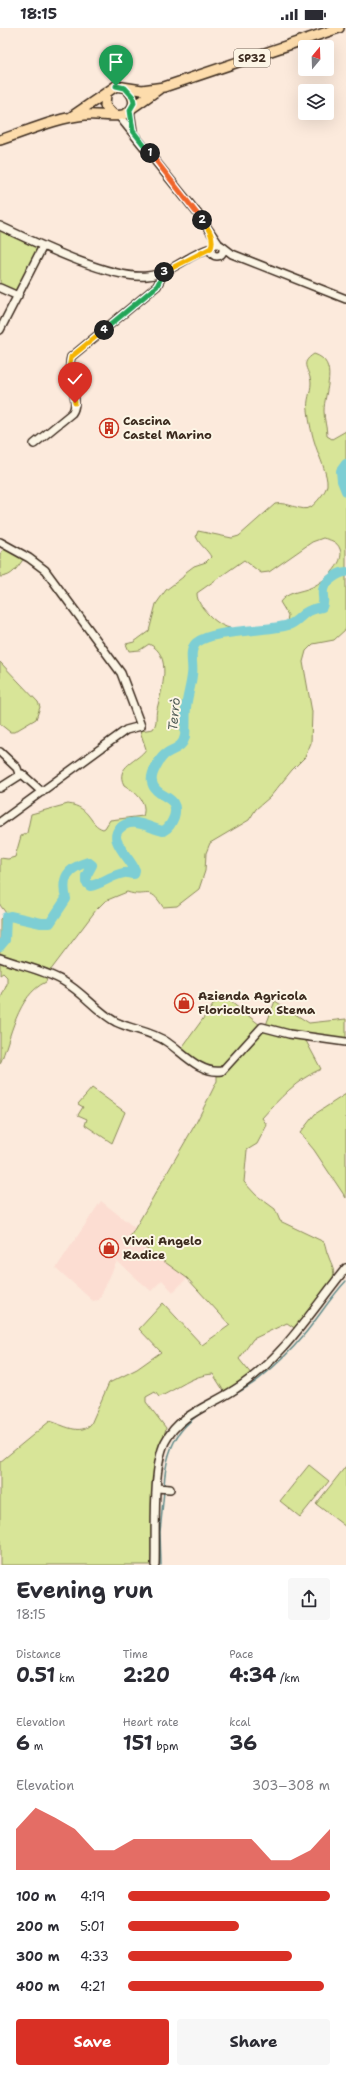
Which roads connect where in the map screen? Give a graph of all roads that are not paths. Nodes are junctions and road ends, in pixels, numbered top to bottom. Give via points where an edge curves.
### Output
1 (339, 28) edge
2 (164, 87) junction
3 (125, 88) junction
4 (106, 94) junction
5 (131, 109) junction
6 (117, 115) junction
7 (71, 117) junction
8 (133, 131) junction
9 (0, 140) edge
10 (0, 226) edge
11 (43, 246) junction
12 (216, 248) junction
13 (164, 272) junction
14 (0, 288) edge
15 (18, 296) junction
16 (346, 299) edge
17 (0, 330) edge
18 (34, 444) dead end
19 (0, 542) edge
20 (0, 752) edge
21 (19, 774) junction
22 (0, 788) edge
23 (42, 792) junction
24 (0, 822) edge
25 (1, 959) edge
26 (346, 1042) edge
27 (346, 1268) edge
28 (157, 1488) junction
29 (170, 1489) dead end
30 (155, 1565) edge

1 - 2 main road, SP32
2 - 3 main road, SP32 via 142,90
2 - 5 main road, SP32
3 - 4 main road via 116,86
3 - 5 main road via 133,97
4 - 6 main road via 105,106
4 - 7 main road
5 - 6 main road
5 - 8 street
6 - 7 main road via 92,114
6 - 8 street
7 - 9 main road
8 - 12 street via 211,233
10 - 11 street
11 - 13 street via 118,272 147,276
11 - 15 street
12 - 13 street via 198,254
12 - 16 street
13 - 18 street via 157,286 71,357 69,369 75,407 72,413
14 - 15 street
15 - 17 street
19 - 23 street via 30,558 45,570 121,673 141,726 126,730
20 - 21 street via 17,768
21 - 22 street
21 - 23 street via 24,775
23 - 24 street
25 - 26 street via 64,981 115,1022 153,1034 203,1069 215,1072 222,1071 262,1027 289,1034
27 - 28 street via 272,1360 242,1385 193,1412 174,1428 160,1453
28 - 29 street
28 - 30 street

